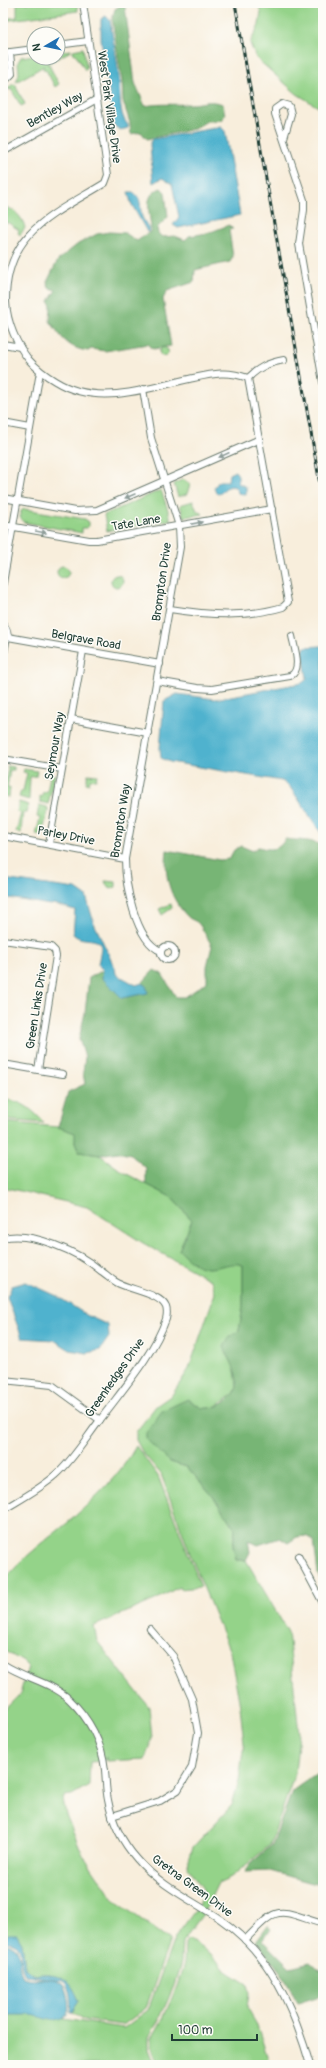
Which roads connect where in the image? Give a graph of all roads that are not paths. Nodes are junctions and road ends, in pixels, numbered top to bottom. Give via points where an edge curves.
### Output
1 (83, 3) edge
2 (88, 41) junction
3 (66, 44) edge
4 (26, 50) edge
5 (6, 53) edge
6 (3, 84) edge
7 (97, 99) junction
8 (284, 138) junction
9 (3, 152) edge
10 (5, 288) edge
11 (3, 344) edge
12 (20, 347) junction
13 (320, 353) edge
14 (284, 360) dead end
15 (40, 372) junction
16 (248, 378) junction
17 (323, 382) edge
18 (143, 389) junction
19 (3, 423) edge
20 (30, 428) junction
21 (260, 439) junction
22 (166, 481) junction
23 (3, 498) edge
24 (18, 501) junction
25 (272, 509) junction
26 (3, 525) edge
27 (179, 526) junction
28 (13, 527) junction
29 (3, 583) edge
30 (170, 609) junction
31 (3, 624) edge
32 (292, 636) dead end
33 (6, 641) edge
34 (83, 652) junction
35 (3, 658) edge
36 (160, 664) junction
37 (157, 681) junction
38 (71, 719) junction
39 (148, 733) junction
40 (3, 759) edge
41 (62, 769) junction
42 (3, 836) edge
43 (49, 844) junction
44 (125, 859) junction
45 (3, 940) edge
46 (161, 951) dead end
47 (3, 1064) edge
48 (38, 1070) junction
49 (63, 1074) dead end
50 (3, 1238) edge
51 (3, 1380) edge
52 (100, 1420) junction
53 (3, 1510) edge
54 (298, 1556) dead end
55 (323, 1603) edge
56 (150, 1629) dead end
57 (3, 1664) edge
58 (112, 1816) junction
59 (323, 1924) edge
60 (245, 1940) junction
61 (310, 2065) edge

1 - 2 street, West Park Village Drive
2 - 3 street
2 - 7 street, West Park Village Drive
4 - 5 street
5 - 6 street via 12,74
7 - 9 street, Bentley Way
7 - 10 street, West Park Village Drive via 108,175 106,182 34,227 18,250
8 - 8 street via 291,114 289,106 282,104 276,109 275,114
8 - 13 street via 304,200 299,244
10 - 12 street, West Park Village Drive via 8,314
11 - 12 street
12 - 15 street, West Park Village Drive
13 - 17 street
14 - 16 street via 268,363
15 - 18 street, West Park Village Drive via 67,389 97,396
15 - 20 street
16 - 18 street, West Park Village Drive via 219,372
16 - 21 street
18 - 22 street, Brompton Drive via 151,438
19 - 20 street
20 - 24 street
21 -> 22 street
21 - 25 street
22 -> 24 street via 91,512
22 - 27 street, Brompton Drive
23 - 24 street
24 - 28 street
27 -> 25 street, Tate Lane
25 - 30 street via 288,599 286,605 234,614 200,614
26 - 28 street, Tate Lane
28 -> 27 street, Tate Lane via 89,540
27 - 30 street, Brompton Drive via 180,547
28 - 29 street
30 - 36 street, Brompton Drive
31 - 33 street via 6,628
32 - 37 street via 297,671 290,676 212,689
33 - 34 street, Belgrave Road
33 - 35 street
34 - 36 street, Belgrave Road
34 - 38 street, Seymour Way
36 - 37 street, Brompton Drive
37 - 39 street, Brompton Drive
38 - 39 street
38 - 41 street, Seymour Way
39 - 44 street, Brompton Way
40 - 41 street
41 - 43 street, Seymour Way
42 - 43 street, Parley Drive
43 - 44 street, Parley Drive
44 - 46 street, Brompton Way via 128,891 135,916 149,941
45 - 48 street, Green Links Drive via 51,947 56,952
47 - 48 street
48 - 49 street
50 - 52 street, Greenhedges Drive via 23,1237 51,1244 76,1255 115,1282 135,1291 153,1295 164,1302 167,1318 132,1377
51 - 52 street via 52,1385
52 - 53 street, Greenhedges Drive via 57,1474
54 - 55 street
56 - 58 street via 173,1656 192,1699 198,1733 192,1767 178,1790 160,1801
57 - 58 street, Gretna Green Drive via 56,1690 80,1710 89,1722 101,1748
58 - 60 street, Gretna Green Drive via 125,1842 145,1867 221,1920
59 - 60 street via 290,1913 278,1912 268,1917
60 - 61 street, Gretna Green Drive via 274,1975 285,1995

